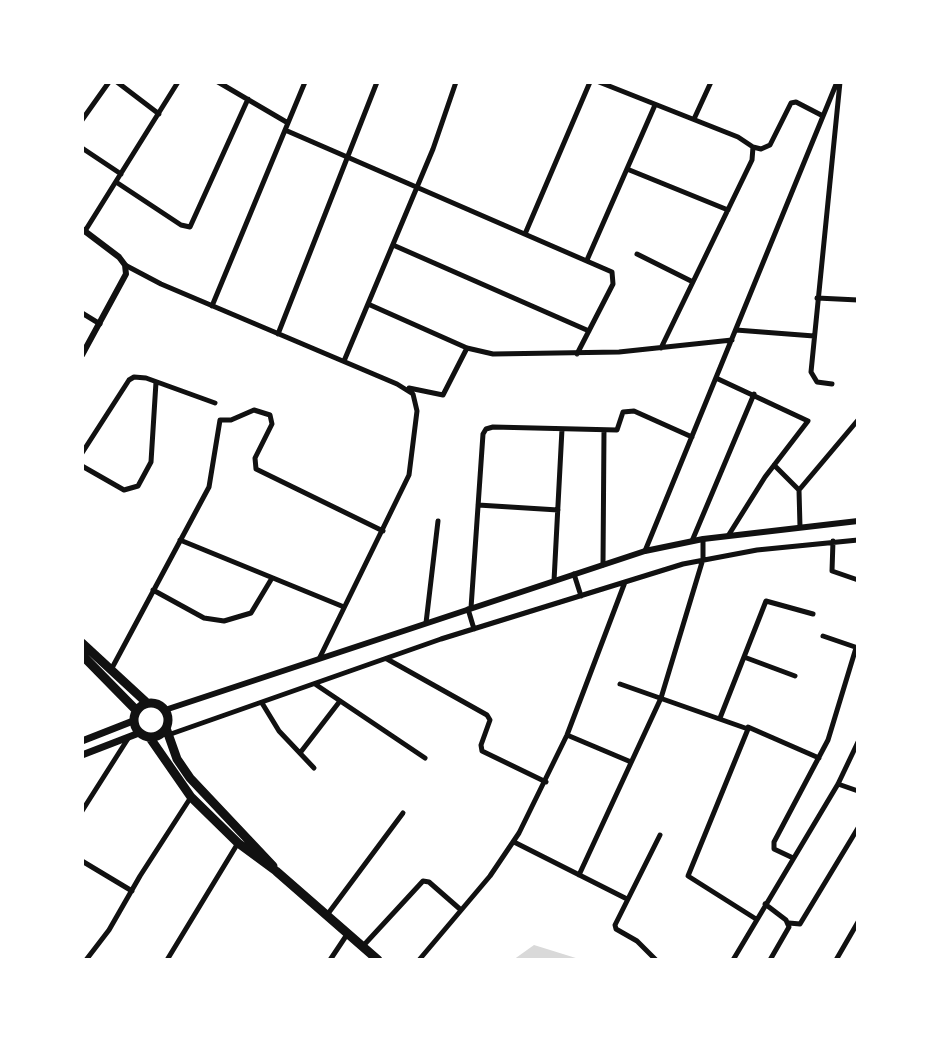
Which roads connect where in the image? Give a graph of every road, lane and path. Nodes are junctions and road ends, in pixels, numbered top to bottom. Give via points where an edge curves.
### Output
1 (109, 82) edge
2 (117, 82) edge
3 (178, 82) edge
4 (218, 82) edge
5 (305, 82) edge
6 (377, 82) edge
7 (456, 82) edge
8 (590, 82) edge
9 (599, 82) edge
10 (711, 82) edge
11 (838, 82) edge
12 (248, 99) junction
13 (655, 105) junction
14 (159, 114) junction
15 (823, 116) junction
16 (694, 119) junction
17 (82, 120) edge
18 (288, 123) junction
19 (285, 130) junction
20 (753, 146) junction
21 (82, 148) edge
22 (350, 158) junction
23 (627, 169) junction
24 (121, 174) junction
25 (116, 182) junction
26 (416, 189) junction
27 (728, 209) junction
28 (84, 230) edge
29 (524, 234) junction
30 (393, 245) junction
31 (638, 254) dead end
32 (587, 261) junction
33 (125, 265) junction
34 (693, 282) junction
35 (817, 299) junction
36 (858, 300) edge
37 (368, 304) junction
38 (212, 306) junction
39 (82, 313) edge
40 (100, 324) junction
41 (736, 330) junction
42 (589, 331) junction
43 (278, 334) junction
44 (814, 336) junction
45 (732, 340) junction
46 (467, 348) junction
47 (661, 348) junction
48 (577, 354) junction
49 (82, 355) edge
50 (344, 361) junction
51 (716, 378) junction
52 (156, 382) junction
53 (832, 384) dead end
54 (407, 388) junction
55 (754, 394) junction
56 (215, 403) dead end
57 (858, 420) edge
58 (562, 429) junction
59 (604, 430) junction
60 (692, 437) junction
61 (82, 453) edge
62 (774, 465) junction
63 (82, 466) edge
64 (799, 490) junction
65 (478, 505) junction
66 (558, 510) junction
67 (438, 521) dead end
68 (858, 521) edge
69 (800, 527) junction
70 (383, 531) junction
71 (728, 536) junction
72 (180, 540) junction
73 (858, 540) edge
74 (692, 541) junction
75 (833, 541) junction
76 (703, 542) junction
77 (645, 551) junction
78 (703, 556) junction
79 (603, 565) junction
80 (576, 577) junction
81 (272, 578) junction
82 (858, 580) edge
83 (554, 581) junction
84 (625, 582) junction
85 (153, 590) junction
86 (581, 593) junction
87 (344, 607) junction
88 (470, 611) junction
89 (813, 614) dead end
90 (426, 623) junction
91 (473, 626) junction
92 (823, 636) dead end
93 (82, 643) edge
94 (857, 648) edge
95 (82, 655) edge
96 (320, 657) junction
97 (744, 657) junction
98 (387, 659) junction
99 (111, 668) junction
100 (794, 676) dead end
101 (314, 684) junction
102 (620, 684) dead end
103 (661, 698) junction
104 (340, 701) junction
105 (147, 703) junction
106 (262, 703) junction
107 (136, 710) junction
108 (165, 710) junction
109 (720, 718) junction
110 (133, 721) junction
111 (746, 727) junction
112 (167, 732) junction
113 (134, 735) junction
114 (567, 735) junction
115 (150, 738) junction
116 (82, 741) edge
117 (858, 742) edge
118 (300, 753) junction
119 (82, 755) edge
120 (425, 758) dead end
121 (819, 758) junction
122 (631, 762) junction
123 (314, 768) dead end
124 (546, 782) junction
125 (838, 784) junction
126 (858, 791) edge
127 (191, 797) junction
128 (82, 811) edge
129 (403, 813) dead end
130 (858, 828) edge
131 (660, 835) dead end
132 (514, 842) junction
133 (238, 843) junction
134 (791, 858) junction
135 (82, 861) edge
136 (276, 871) junction
137 (579, 875) junction
138 (132, 891) junction
139 (627, 900) junction
140 (765, 904) junction
141 (461, 910) junction
142 (327, 915) junction
143 (756, 919) junction
144 (858, 922) edge
145 (789, 923) junction
146 (348, 933) junction
147 (363, 946) junction
148 (375, 959) edge
149 (86, 960) edge
150 (167, 960) edge
151 (330, 960) edge
152 (419, 960) edge
153 (656, 960) edge
154 (733, 960) edge
155 (770, 960) edge
156 (836, 960) edge

1 - 17 street
2 - 14 street
3 - 14 street
4 - 12 street
5 - 18 street
6 - 22 street
7 - 26 street
8 - 29 street
9 - 13 street
10 - 16 street
11 - 15 street
11 - 35 street
12 - 18 street
12 - 25 street via 190,227
13 - 16 street
13 - 23 street
14 - 24 street
15 - 20 street via 791,103 770,145
15 - 41 street
16 - 20 street
18 - 19 street
19 - 22 street
19 - 38 street
20 - 27 street via 752,160
21 - 24 street
22 - 26 street
22 - 43 street
23 - 27 street
23 - 32 street
24 - 25 street
25 - 28 street
26 - 29 street
26 - 30 street
27 - 34 street
28 - 33 street
29 - 32 street
30 - 37 street
30 - 42 street
31 - 34 street
32 - 42 street via 612,272 614,279
33 - 38 street
33 - 40 street via 122,285
34 - 47 street
35 - 36 street
35 - 44 street
37 - 46 street
37 - 50 street
38 - 43 street
39 - 40 street
40 - 49 street
41 - 44 street
41 - 45 street
42 - 48 street
43 - 50 street
44 - 53 street via 812,377
45 - 47 street
45 - 51 street
46 - 48 street via 493,354
46 - 54 street via 443,395
47 - 48 street
50 - 54 street
51 - 55 street
51 - 60 street
52 - 56 street
52 - 61 street via 140,376 129,380
52 - 63 street via 151,462 138,486 124,490
54 - 70 street via 417,411 413,461
55 - 62 street via 808,421
55 - 74 street
57 - 64 street
58 - 59 street
58 - 65 street via 486,429
58 - 66 street
59 - 60 street via 620,429 623,412 634,411
59 - 79 street
60 - 77 street
62 - 64 street
62 - 71 street
64 - 69 street
65 - 66 street
65 - 88 street
66 - 83 street
67 - 90 street
68 - 69 street
69 - 71 street
70 - 72 street via 256,469 255,458 273,420 254,410 218,421 209,487
70 - 87 street
71 - 76 street
72 - 81 street
72 - 85 street
73 - 75 street
74 - 76 street
74 - 77 street
75 - 78 street
75 - 82 street via 832,570
76 - 78 street
77 - 79 street
78 - 84 street
78 - 103 street
79 - 80 street
80 - 83 street
80 - 86 street
81 - 85 street via 251,613 224,621 204,618
81 - 87 street
83 - 88 street
84 - 86 street
84 - 114 street
85 - 99 street
86 - 91 street
87 - 96 street
88 - 90 street
88 - 91 street
89 - 97 street via 766,601
90 - 96 street
91 - 98 street
92 - 94 street
93 - 99 highway
94 - 121 street
95 - 107 highway
96 - 108 street
97 - 100 street
97 - 109 street
98 - 101 street
98 - 124 street via 487,715 490,720 482,751
99 - 105 highway
101 - 104 street
101 - 106 street
102 - 103 street
103 - 109 street
103 - 122 street
104 - 118 street
104 - 120 street
105 - 107 highway
105 - 108 highway
106 - 112 street
106 - 118 street
107 - 110 highway
108 - 112 highway
109 - 111 street
110 - 113 highway
110 - 116 main road
111 - 121 street
111 - 143 street via 748,736 688,876
112 - 115 highway
112 - 136 highway via 190,778
113 - 115 highway
113 - 119 main road
113 - 128 street
114 - 122 street
114 - 124 street
115 - 127 highway
117 - 125 street
118 - 123 street
121 - 134 street via 774,842 775,849
122 - 137 street
124 - 132 street
125 - 126 street
125 - 134 street
127 - 133 highway
127 - 138 street
129 - 142 street
130 - 145 street via 800,924
131 - 139 street
132 - 137 street
132 - 141 street
133 - 136 highway
133 - 150 street
134 - 140 street
135 - 138 street
136 - 142 highway
137 - 139 street
138 - 149 street
139 - 153 street via 616,929
140 - 143 street
140 - 145 street
141 - 147 street via 423,881
141 - 152 street
142 - 146 highway
143 - 154 street
144 - 156 street
145 - 155 street
146 - 147 highway
146 - 151 street
147 - 148 highway

